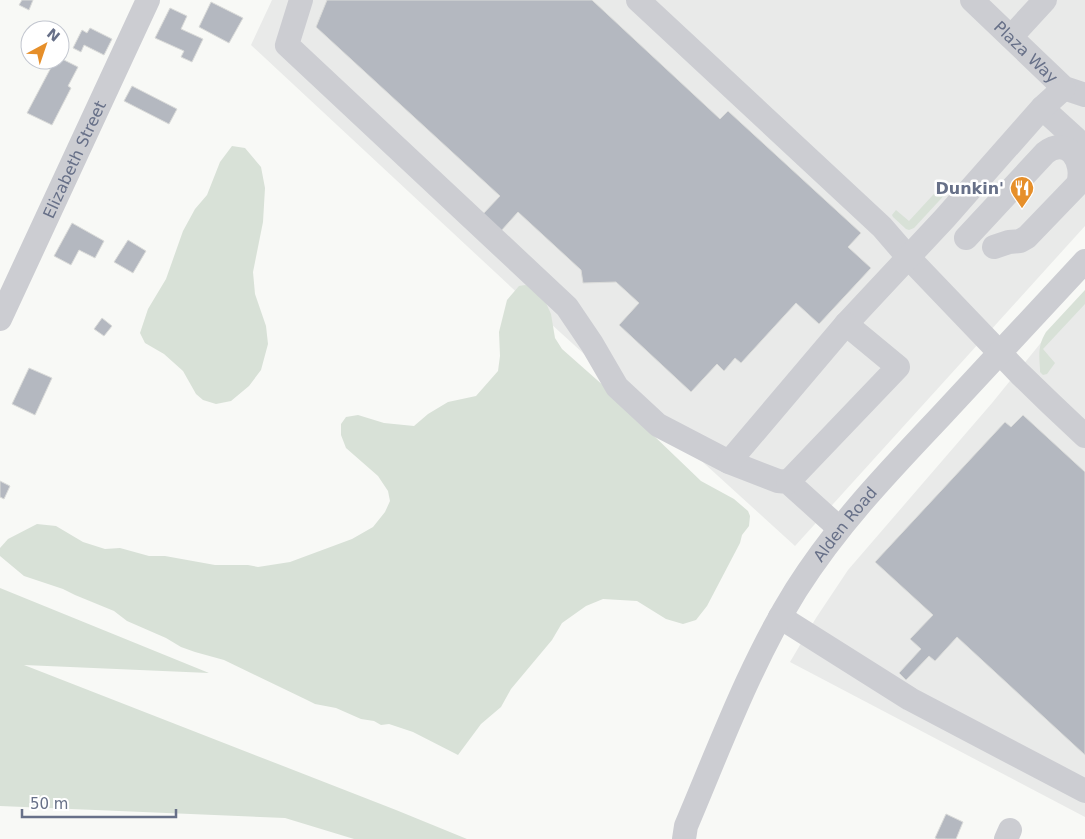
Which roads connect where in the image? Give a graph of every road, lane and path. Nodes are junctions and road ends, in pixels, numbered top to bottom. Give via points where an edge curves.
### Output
1 (148, 0) edge
2 (302, 0) edge
3 (638, 0) edge
4 (1045, 0) edge
5 (977, 2) edge
6 (1011, 37) junction
7 (1074, 91) edge
8 (1042, 108) junction
9 (1085, 147) edge
10 (1085, 193) edge
11 (945, 218) junction
12 (966, 238) junction
13 (1002, 249) junction
14 (908, 257) junction
15 (1085, 261) edge
16 (0, 319) edge
17 (846, 324) junction
18 (1001, 352) junction
19 (1085, 436) edge
20 (728, 462) junction
21 (788, 482) junction
22 (839, 528) junction
23 (780, 618) junction
24 (1085, 791) edge
25 (684, 839) edge

1 - 16 street, Elizabeth Street
2 - 20 street via 287,45 567,307 617,386 658,425
3 - 14 street via 882,227
4 - 6 street
5 - 6 street, Plaza Way
6 - 7 street, Plaza Way
7 - 8 street
8 - 9 street
8 - 11 street
10 - 13 street via 1037,243 1024,250
11 - 12 street
11 - 14 street
12 - 13 street via 978,249
12 - 13 street via 1050,149 1060,146 1078,154 1083,175 1078,184 1027,238 1009,242
14 - 17 street
14 - 18 street
15 - 18 street, Alden Road
17 - 20 street
17 - 21 street via 898,367
18 - 19 street
18 - 22 street, Alden Road
20 - 21 street
21 - 22 street
22 - 23 street, Alden Road
23 - 24 street via 910,699
23 - 25 street, Alden Road via 738,702 686,826

